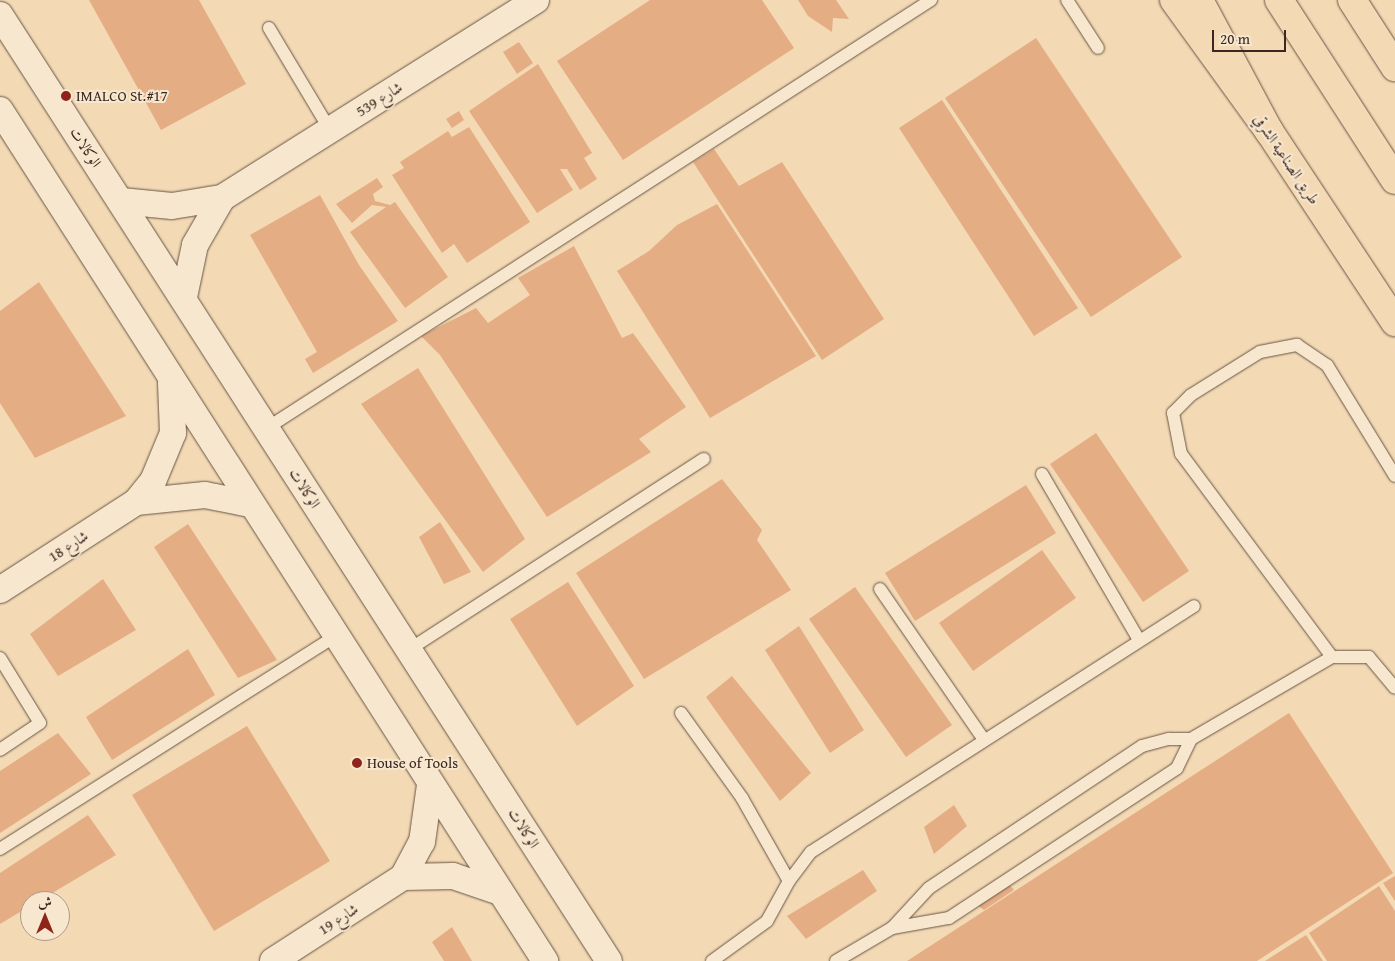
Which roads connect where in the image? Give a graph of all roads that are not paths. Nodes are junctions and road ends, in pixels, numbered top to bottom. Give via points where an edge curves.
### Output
1 (536, 0) edge
2 (931, 0) edge
3 (1067, 0) edge
4 (1174, 0) edge
5 (1199, 0) edge
6 (1278, 0) edge
7 (1352, 0) edge
8 (0, 15) edge
9 (269, 28) dead end
10 (1098, 48) dead end
11 (1395, 67) edge
12 (0, 110) edge
13 (7, 128) edge
14 (330, 130) junction
15 (1269, 131) junction
16 (1395, 180) edge
17 (222, 198) junction
18 (120, 201) junction
19 (184, 298) junction
20 (1395, 322) edge
21 (170, 380) junction
22 (267, 428) junction
23 (704, 459) dead end
24 (1042, 474) dead end
25 (1395, 476) edge
26 (136, 502) junction
27 (250, 504) junction
28 (880, 589) dead end
29 (0, 590) edge
30 (1194, 606) dead end
31 (335, 636) junction
32 (1139, 640) junction
33 (410, 650) junction
34 (1332, 657) junction
35 (0, 658) edge
36 (1395, 688) edge
37 (682, 713) dead end
38 (1191, 739) junction
39 (984, 740) junction
40 (0, 750) edge
41 (430, 785) junction
42 (0, 848) edge
43 (403, 877) junction
44 (789, 881) junction
45 (500, 892) junction
46 (892, 928) junction
47 (729, 956) edge
48 (273, 961) edge
49 (544, 961) edge
50 (610, 961) edge
51 (712, 961) edge
52 (836, 961) edge

1 - 14 street, شارع 539
2 - 22 lane
3 - 10 lane
4 - 15 main road, طريق الصناعية الشرقي
5 - 15 main road
6 - 16 main road
7 - 11 main road
8 - 18 street, الوكالات
9 - 14 lane
12 - 13 street
13 - 21 street
14 - 17 street, شارع 539
15 - 20 main road, طريق الصناعية الشرقي
17 - 18 street, شارع 539 via 172,206
17 - 19 street, شارع 539 via 195,245
18 - 19 street, الوكالات
19 - 22 street, الوكالات
21 - 26 street, شارع 18 via 173,432 154,481
21 - 27 street
22 - 33 street, الوكالات
23 - 33 lane
24 - 32 lane
25 - 34 lane via 1327,365 1297,345 1260,352 1191,395 1173,413 1180,454
26 - 27 street, شارع 18 via 197,495
26 - 29 street, شارع 18
27 - 31 street
28 - 39 lane
30 - 32 lane
31 - 41 street
31 - 42 lane
32 - 39 lane
33 - 50 street, الوكالات
34 - 36 lane via 1369,657
34 - 38 lane
35 - 40 lane via 40,723
37 - 44 lane via 742,798
38 - 46 lane via 1169,739 1142,746 929,888
38 - 46 lane via 1177,768 949,918
39 - 44 lane via 811,852
41 - 43 street via 424,833
41 - 45 street
43 - 45 street via 453,876
43 - 48 street, شارع 19
44 - 47 lane via 767,921
45 - 49 street
46 - 52 lane
47 - 51 lane

